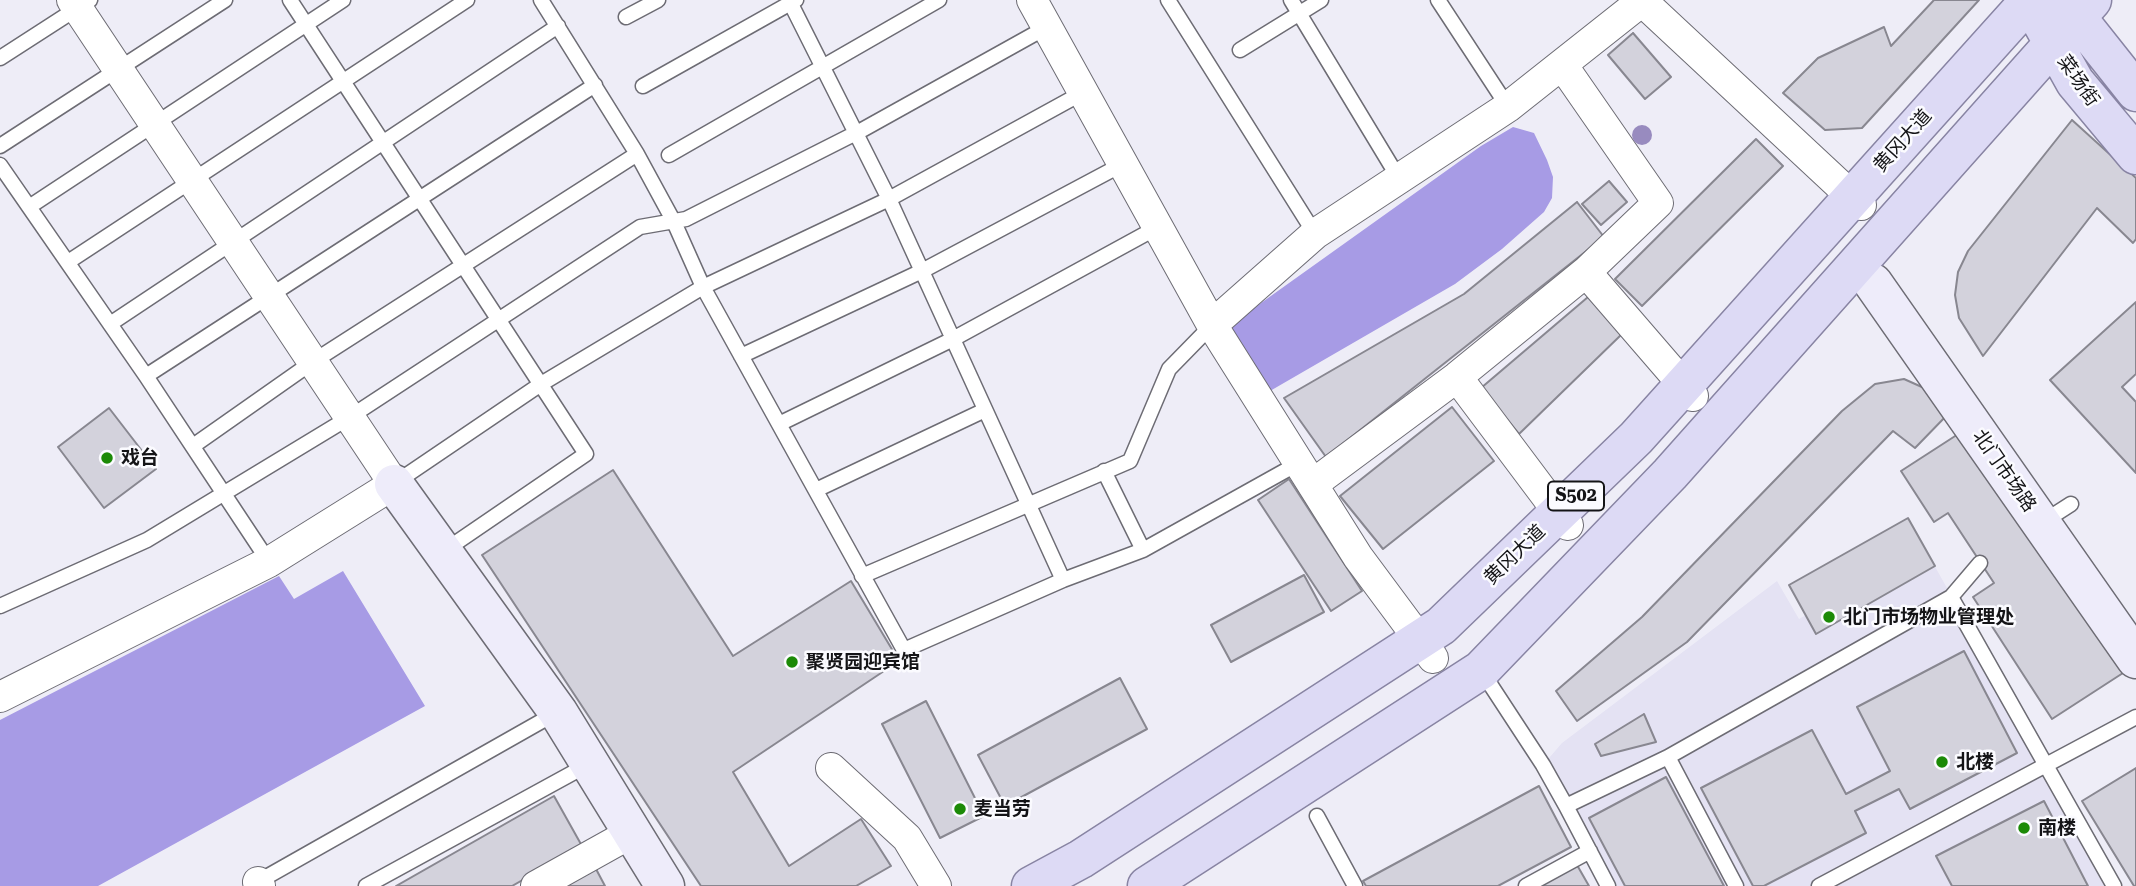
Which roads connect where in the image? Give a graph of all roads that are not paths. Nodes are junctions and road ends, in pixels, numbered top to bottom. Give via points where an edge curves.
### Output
1 (225, 0) edge
2 (290, 0) edge
3 (343, 0) edge
4 (467, 0) edge
5 (541, 0) edge
6 (658, 0) edge
7 (939, 0) edge
8 (1032, 0) edge
9 (1168, 0) edge
10 (1291, 0) edge
11 (1321, 0) edge
12 (1438, 0) edge
13 (1642, 0) edge
14 (2030, 0) edge
15 (792, 1) edge
16 (80, 3) edge
17 (1299, 13) junction
18 (2071, 15) edge
19 (626, 18) dead end
20 (306, 24) junction
21 (558, 26) junction
22 (1047, 27) junction
23 (1240, 50) dead end
24 (0, 58) edge
25 (1563, 66) junction
26 (823, 67) junction
27 (119, 70) junction
28 (344, 82) junction
29 (595, 85) junction
30 (643, 86) dead end
31 (1084, 92) junction
32 (2136, 92) edge
33 (1508, 107) junction
34 (155, 124) junction
35 (856, 133) junction
36 (383, 142) junction
37 (0, 146) edge
38 (637, 154) junction
39 (669, 155) dead end
40 (2136, 155) edge
41 (1123, 164) junction
42 (0, 165) edge
43 (1398, 177) junction
44 (193, 182) junction
45 (889, 199) junction
46 (421, 200) junction
47 (1861, 205) dead end
48 (29, 207) junction
49 (674, 222) junction
50 (1158, 227) junction
51 (1315, 234) junction
52 (234, 244) junction
53 (68, 262) junction
54 (464, 266) junction
55 (922, 271) junction
56 (1586, 272) junction
57 (1873, 283) dead end
58 (703, 287) junction
59 (270, 298) junction
60 (499, 320) junction
61 (110, 324) junction
62 (1212, 325) junction
63 (953, 339) junction
64 (741, 356) junction
65 (314, 362) junction
66 (146, 376) junction
67 (1457, 377) junction
68 (541, 384) junction
69 (1693, 396) dead end
70 (985, 410) junction
71 (350, 416) junction
72 (779, 424) junction
73 (193, 446) junction
74 (1104, 471) junction
75 (1306, 474) junction
76 (394, 484) junction
77 (816, 491) junction
78 (223, 492) junction
79 (1028, 503) junction
80 (2071, 505) dead end
81 (1567, 525) dead end
82 (2031, 530) dead end
83 (1143, 550) junction
84 (443, 551) junction
85 (269, 562) junction
86 (1980, 563) dead end
87 (862, 576) junction
88 (1063, 580) junction
89 (1951, 597) junction
90 (0, 606) edge
91 (1433, 658) dead end
92 (2136, 659) edge
93 (1490, 684) dead end
94 (0, 697) edge
95 (558, 712) junction
96 (2136, 717) edge
97 (1668, 757) junction
98 (590, 764) junction
99 (2049, 766) junction
100 (831, 768) dead end
101 (1566, 806) junction
102 (1317, 816) dead end
103 (633, 832) junction
104 (1590, 851) junction
105 (256, 885) edge
106 (366, 886) edge
107 (536, 886) edge
108 (665, 886) edge
109 (936, 886) edge
110 (1031, 886) edge
111 (1146, 886) edge
112 (1355, 886) edge
113 (1526, 886) edge
114 (1608, 886) edge
115 (1736, 886) edge
116 (1819, 886) edge
117 (2114, 886) edge

1 - 27 lane
2 - 20 lane
3 - 20 lane
4 - 28 lane
5 - 21 lane
6 - 19 lane
7 - 26 lane
8 - 22 street
9 - 51 lane
10 - 17 lane
11 - 17 lane
12 - 33 lane
13 - 25 street
13 - 47 street
14 - 18 main road, 菜场街
14 - 110 main road, 黄冈大道 / S502 via 1636,438 1441,626 1081,859
15 - 26 lane
15 - 30 lane
16 - 24 lane
16 - 27 street
17 - 23 lane
17 - 43 lane
18 - 32 main road, 菜场街
18 - 40 main road, 菜场街 via 2075,82
18 - 111 main road, S502 via 1670,474 1480,670
20 - 28 lane
20 - 34 lane
21 - 29 lane
21 - 36 lane
22 - 31 street
22 - 35 lane
25 - 33 street
25 - 56 street via 1658,203
26 - 35 lane
26 - 39 lane
27 - 34 street
27 - 37 lane
28 - 36 lane
28 - 44 lane
29 - 38 lane
29 - 46 lane
31 - 41 street
31 - 45 lane
33 - 43 street
34 - 44 street
34 - 48 lane
35 - 45 lane
35 - 49 lane
36 - 46 lane
36 - 52 lane
38 - 49 lane
38 - 54 lane
41 - 50 street
41 - 55 lane
42 - 48 lane
43 - 51 street
44 - 52 street
44 - 53 lane
45 - 55 lane
45 - 58 lane
46 - 54 lane
46 - 59 lane
48 - 53 lane
49 - 58 lane
49 - 60 lane via 640,227
50 - 62 street
50 - 63 lane
51 - 62 street
52 - 59 street
52 - 61 lane
53 - 61 lane
54 - 60 lane
54 - 65 lane
55 - 63 lane
55 - 64 lane
56 - 67 street
56 - 69 street
57 - 92 street, 北门市场路
58 - 64 lane
58 - 68 lane
59 - 65 street
59 - 66 lane
60 - 68 lane
60 - 71 lane
61 - 66 lane
62 - 74 lane via 1169,369 1130,461
62 - 75 street
63 - 70 lane
63 - 72 lane
64 - 72 lane
65 - 71 street
65 - 73 lane
66 - 73 lane
67 - 75 street
67 - 81 street
68 - 76 lane
68 - 84 lane via 586,454
70 - 77 lane
70 - 79 lane
71 - 76 street
71 - 78 lane
72 - 77 lane
73 - 78 lane
74 - 79 lane
74 - 83 lane
75 - 83 lane
75 - 91 street via 1358,557
76 - 84 street
76 - 85 street
77 - 87 lane
78 - 85 lane
78 - 90 lane via 146,540
79 - 87 lane
79 - 88 lane
80 - 82 lane
83 - 88 lane
84 - 95 street
85 - 94 street
86 - 89 lane
87 - 88 lane via 904,650
89 - 97 lane
89 - 99 lane
93 - 101 lane
95 - 98 street
95 - 105 lane
96 - 99 lane
97 - 101 lane
97 - 115 lane
98 - 103 street
98 - 106 lane
99 - 116 lane
99 - 117 lane
100 - 109 street via 907,838
101 - 104 lane
102 - 112 lane
103 - 107 street
103 - 108 street
104 - 113 lane
104 - 114 lane

